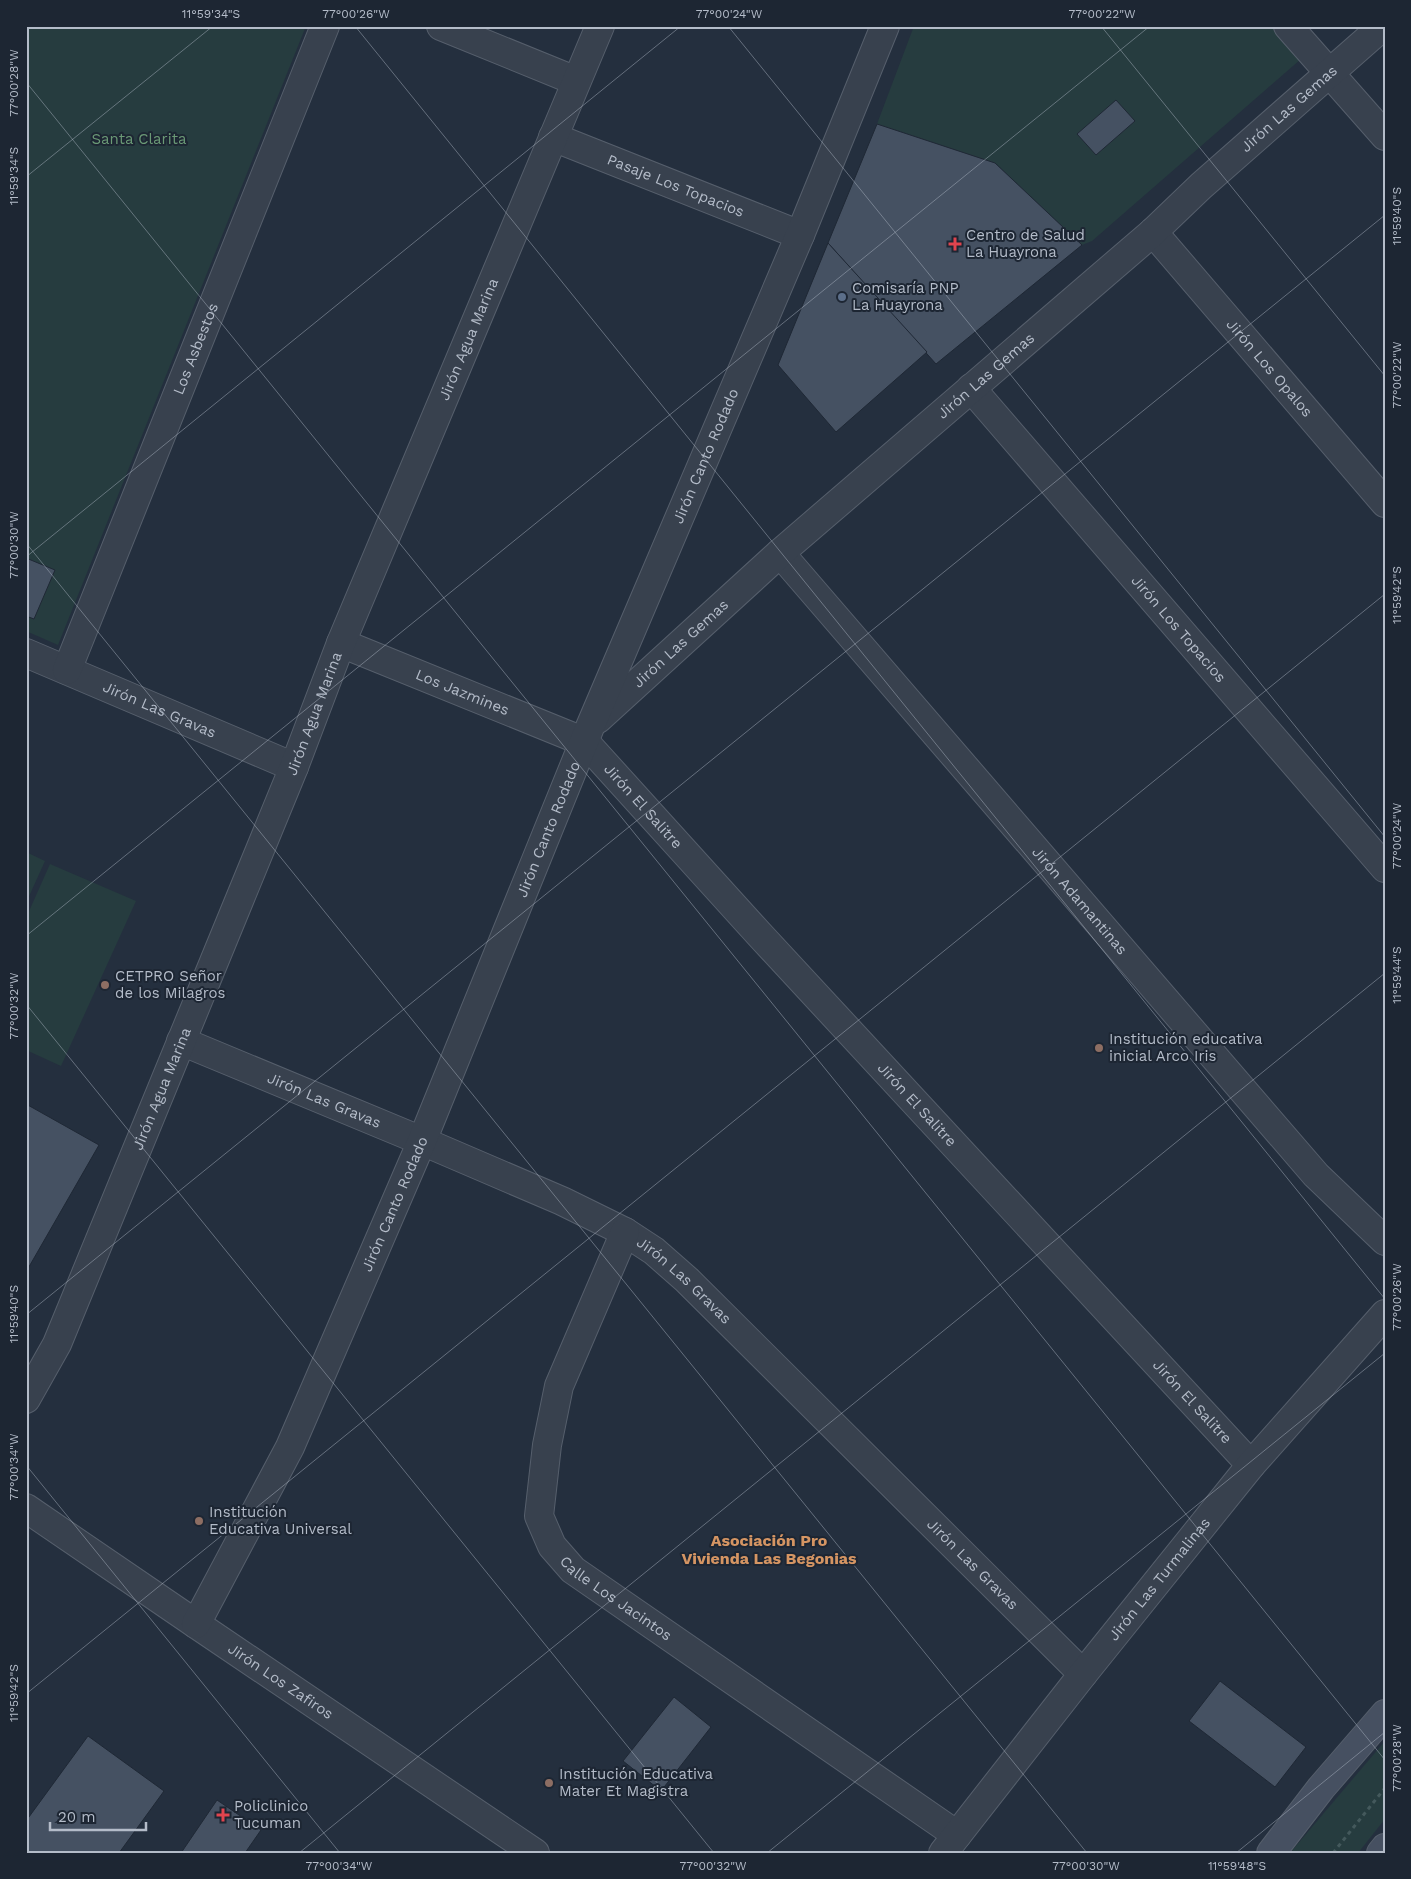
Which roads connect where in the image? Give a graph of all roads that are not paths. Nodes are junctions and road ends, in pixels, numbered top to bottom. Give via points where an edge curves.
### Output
1 (325, 26) edge
2 (441, 26) edge
3 (600, 26) edge
4 (885, 26) edge
5 (1288, 26) edge
6 (1383, 26) edge
7 (1330, 72) junction
8 (576, 81) junction
9 (1385, 136) edge
10 (553, 137) junction
11 (1153, 232) junction
12 (800, 235) junction
13 (971, 388) junction
14 (1385, 503) edge
15 (780, 553) junction
16 (342, 643) junction
17 (26, 653) edge
18 (67, 670) junction
19 (587, 734) junction
20 (294, 767) junction
21 (1385, 868) edge
22 (181, 1041) junction
23 (422, 1141) junction
24 (624, 1232) junction
25 (1385, 1241) edge
26 (1385, 1314) edge
27 (26, 1399) edge
28 (1251, 1466) junction
29 (26, 1508) edge
30 (196, 1624) junction
31 (1083, 1674) junction
32 (1385, 1714) edge
33 (950, 1844) edge
34 (1385, 1848) edge
35 (535, 1853) edge
36 (1271, 1853) edge
37 (1381, 1853) edge

1 - 18 street, Los Asbestos
2 - 8 street
3 - 8 street, Jirón Agua Marina
4 - 12 street, Jirón Canto Rodado
5 - 7 street
6 - 7 street, Jirón Las Gemas
7 - 9 street
7 - 11 street, Jirón Las Gemas
8 - 10 street, Jirón Agua Marina
10 - 12 street, Pasaje Los Topacios
10 - 16 street, Jirón Agua Marina
11 - 13 street, Jirón Las Gemas
11 - 14 street, Jirón Los Opalos
12 - 19 street, Jirón Canto Rodado
13 - 15 street, Jirón Las Gemas
13 - 21 street, Jirón Los Topacios
15 - 19 street, Jirón Las Gemas
15 - 25 street, Jirón Adamantinas via 1316,1175
16 - 19 street, Los Jazmines
16 - 20 street, Jirón Agua Marina
17 - 18 street, Jirón Las Gravas
18 - 20 street, Jirón Las Gravas
19 - 23 street, Jirón Canto Rodado
19 - 28 street, Jirón El Salitre via 766,941
20 - 22 street, Jirón Agua Marina
22 - 23 street, Jirón Las Gravas
22 - 27 street, Jirón Agua Marina via 57,1344
23 - 24 street, Jirón Las Gravas
23 - 30 street, Jirón Canto Rodado via 290,1448
24 - 31 street, Jirón Las Gravas via 654,1251 687,1280
24 - 33 street, Calle Los Jacintos via 559,1386 547,1445 539,1516 552,1546 573,1570
26 - 28 street, Jirón Las Turmalinas
28 - 31 street, Jirón Las Turmalinas
29 - 30 street, Jirón Los Zafiros
30 - 35 street, Jirón Los Zafiros
31 - 33 street, Jirón Las Turmalinas
32 - 36 main road via 1321,1788
34 - 37 main road

